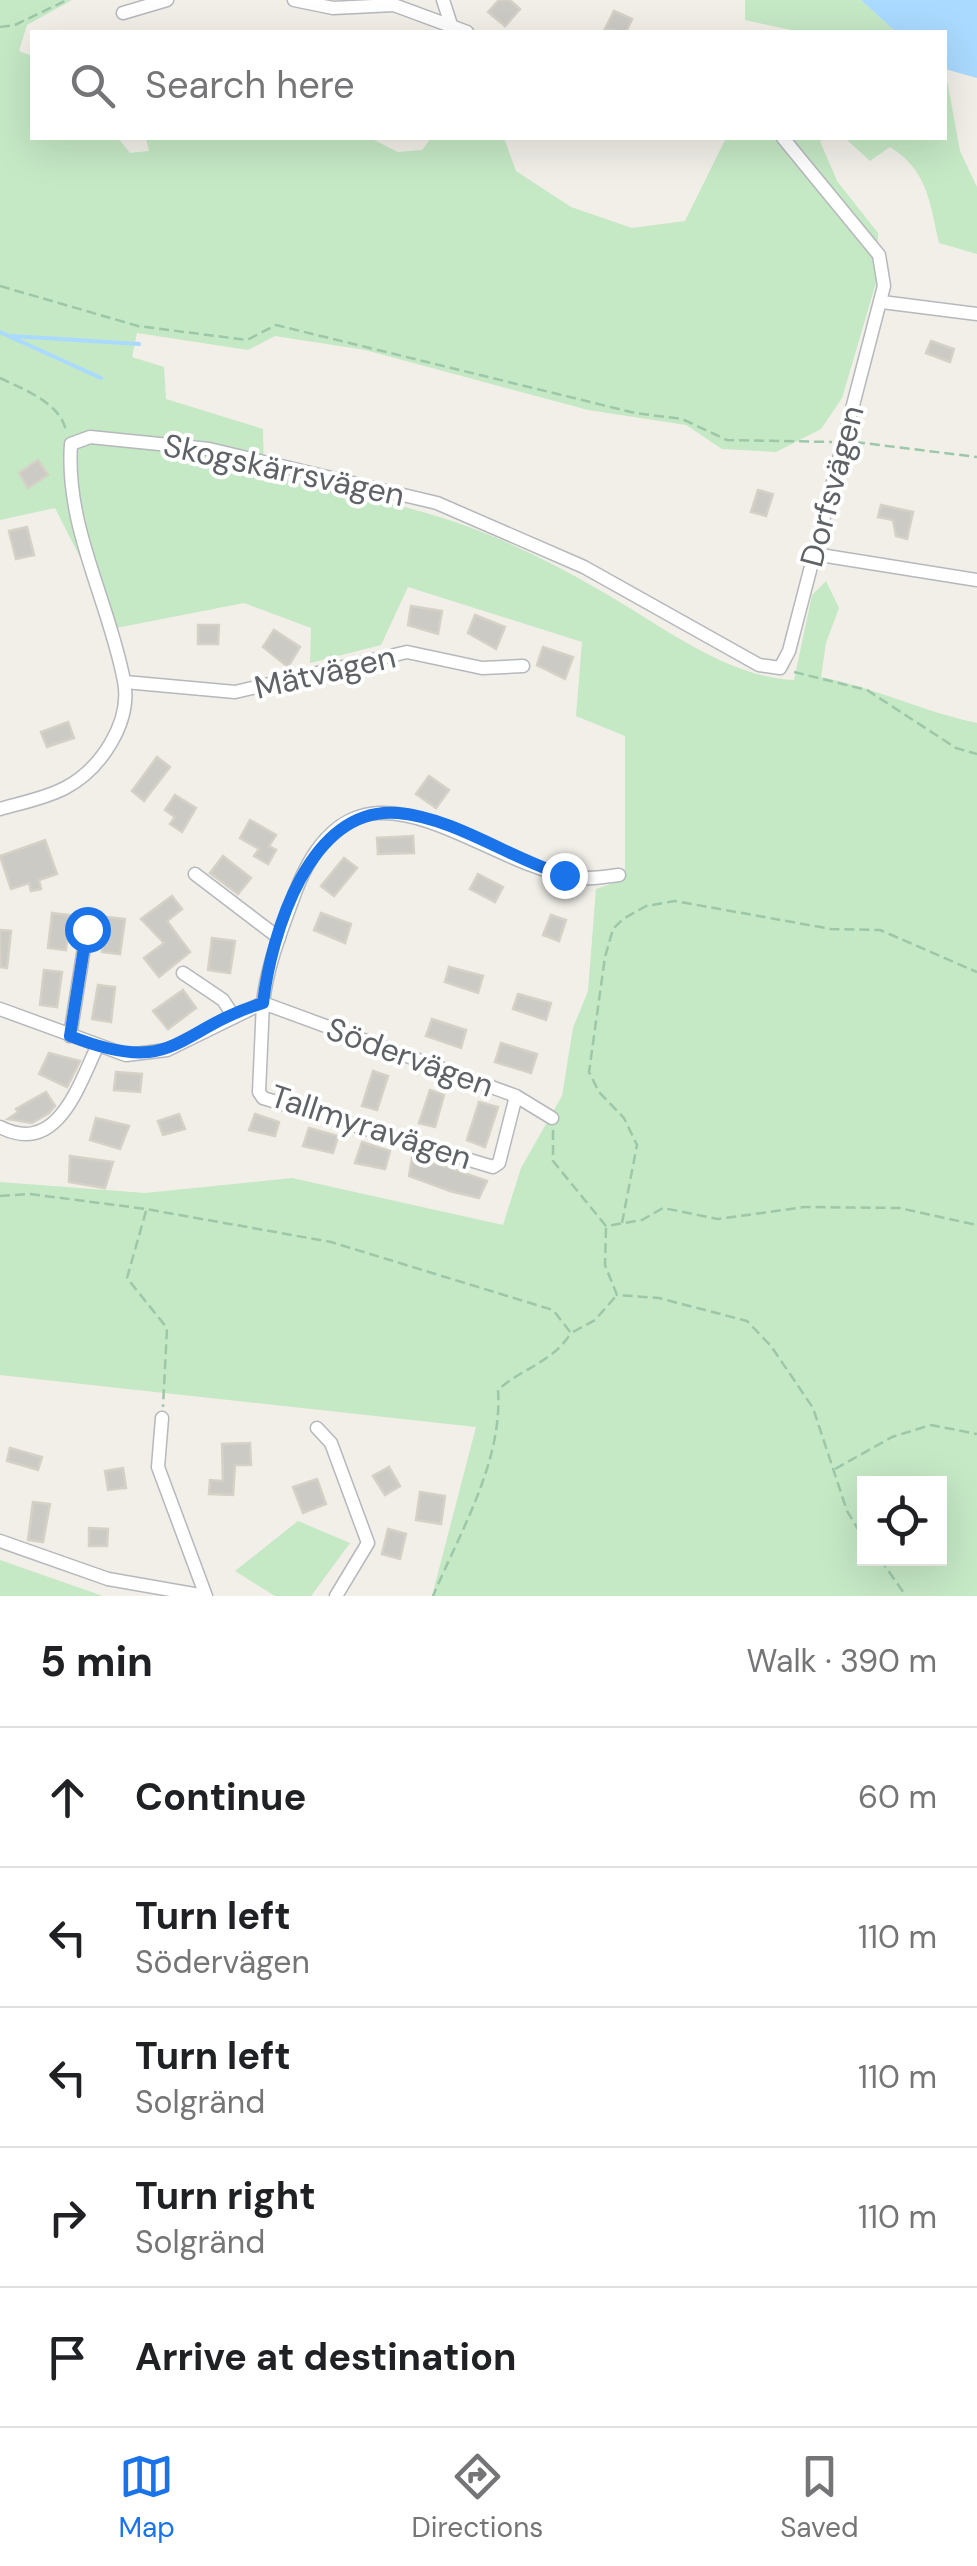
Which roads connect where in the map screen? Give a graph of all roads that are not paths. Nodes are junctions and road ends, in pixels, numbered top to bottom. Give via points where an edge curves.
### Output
1 (168, 0) edge
2 (294, 0) edge
3 (443, 0) edge
4 (123, 12) dead end
5 (452, 29) edge
6 (786, 140) edge
7 (882, 302) junction
8 (977, 314) edge
9 (814, 554) junction
10 (977, 580) edge
11 (523, 666) dead end
12 (780, 668) joint
13 (125, 682) junction
14 (0, 809) edge
15 (196, 874) dead end
16 (619, 876) dead end
17 (87, 929) dead end
18 (280, 938) junction
19 (183, 973) dead end
20 (263, 1003) junction
21 (0, 1009) edge
22 (234, 1016) junction
23 (70, 1036) junction
24 (97, 1047) junction
25 (516, 1096) junction
26 (552, 1118) road end
27 (0, 1127) edge
28 (162, 1418) road end
29 (317, 1428) dead end
30 (0, 1541) edge
31 (206, 1596) edge
32 (336, 1596) edge

1 - 4 street
2 - 5 street via 333,8 394,5
3 - 5 street
6 - 7 street via 879,255
7 - 8 street
7 - 9 street, Dorfsvägen
9 - 10 street
9 - 12 street, Dorfsvägen
11 - 13 street, Mätvägen via 482,668 407,652 235,692
12 - 13 street, Skogskärrsvägen via 758,666 584,567 437,503 209,449 90,437 71,444 69,473
13 - 14 street via 120,722 102,758 66,788
15 - 18 street
16 - 18 street via 564,875 454,828 398,812 379,814 323,842
17 - 23 street
18 - 20 street
19 - 22 street via 223,1000
20 - 22 street
20 - 25 street, Södervägen
20 - 25 street, Tallmyravägen via 263,1098 493,1167 500,1162
21 - 23 street
22 - 24 street via 167,1050 126,1055
23 - 24 street
24 - 27 street via 60,1120 38,1134
25 - 26 street, Södervägen
28 - 31 street via 158,1467
29 - 32 street via 331,1443 368,1543
30 - 31 street via 108,1579

